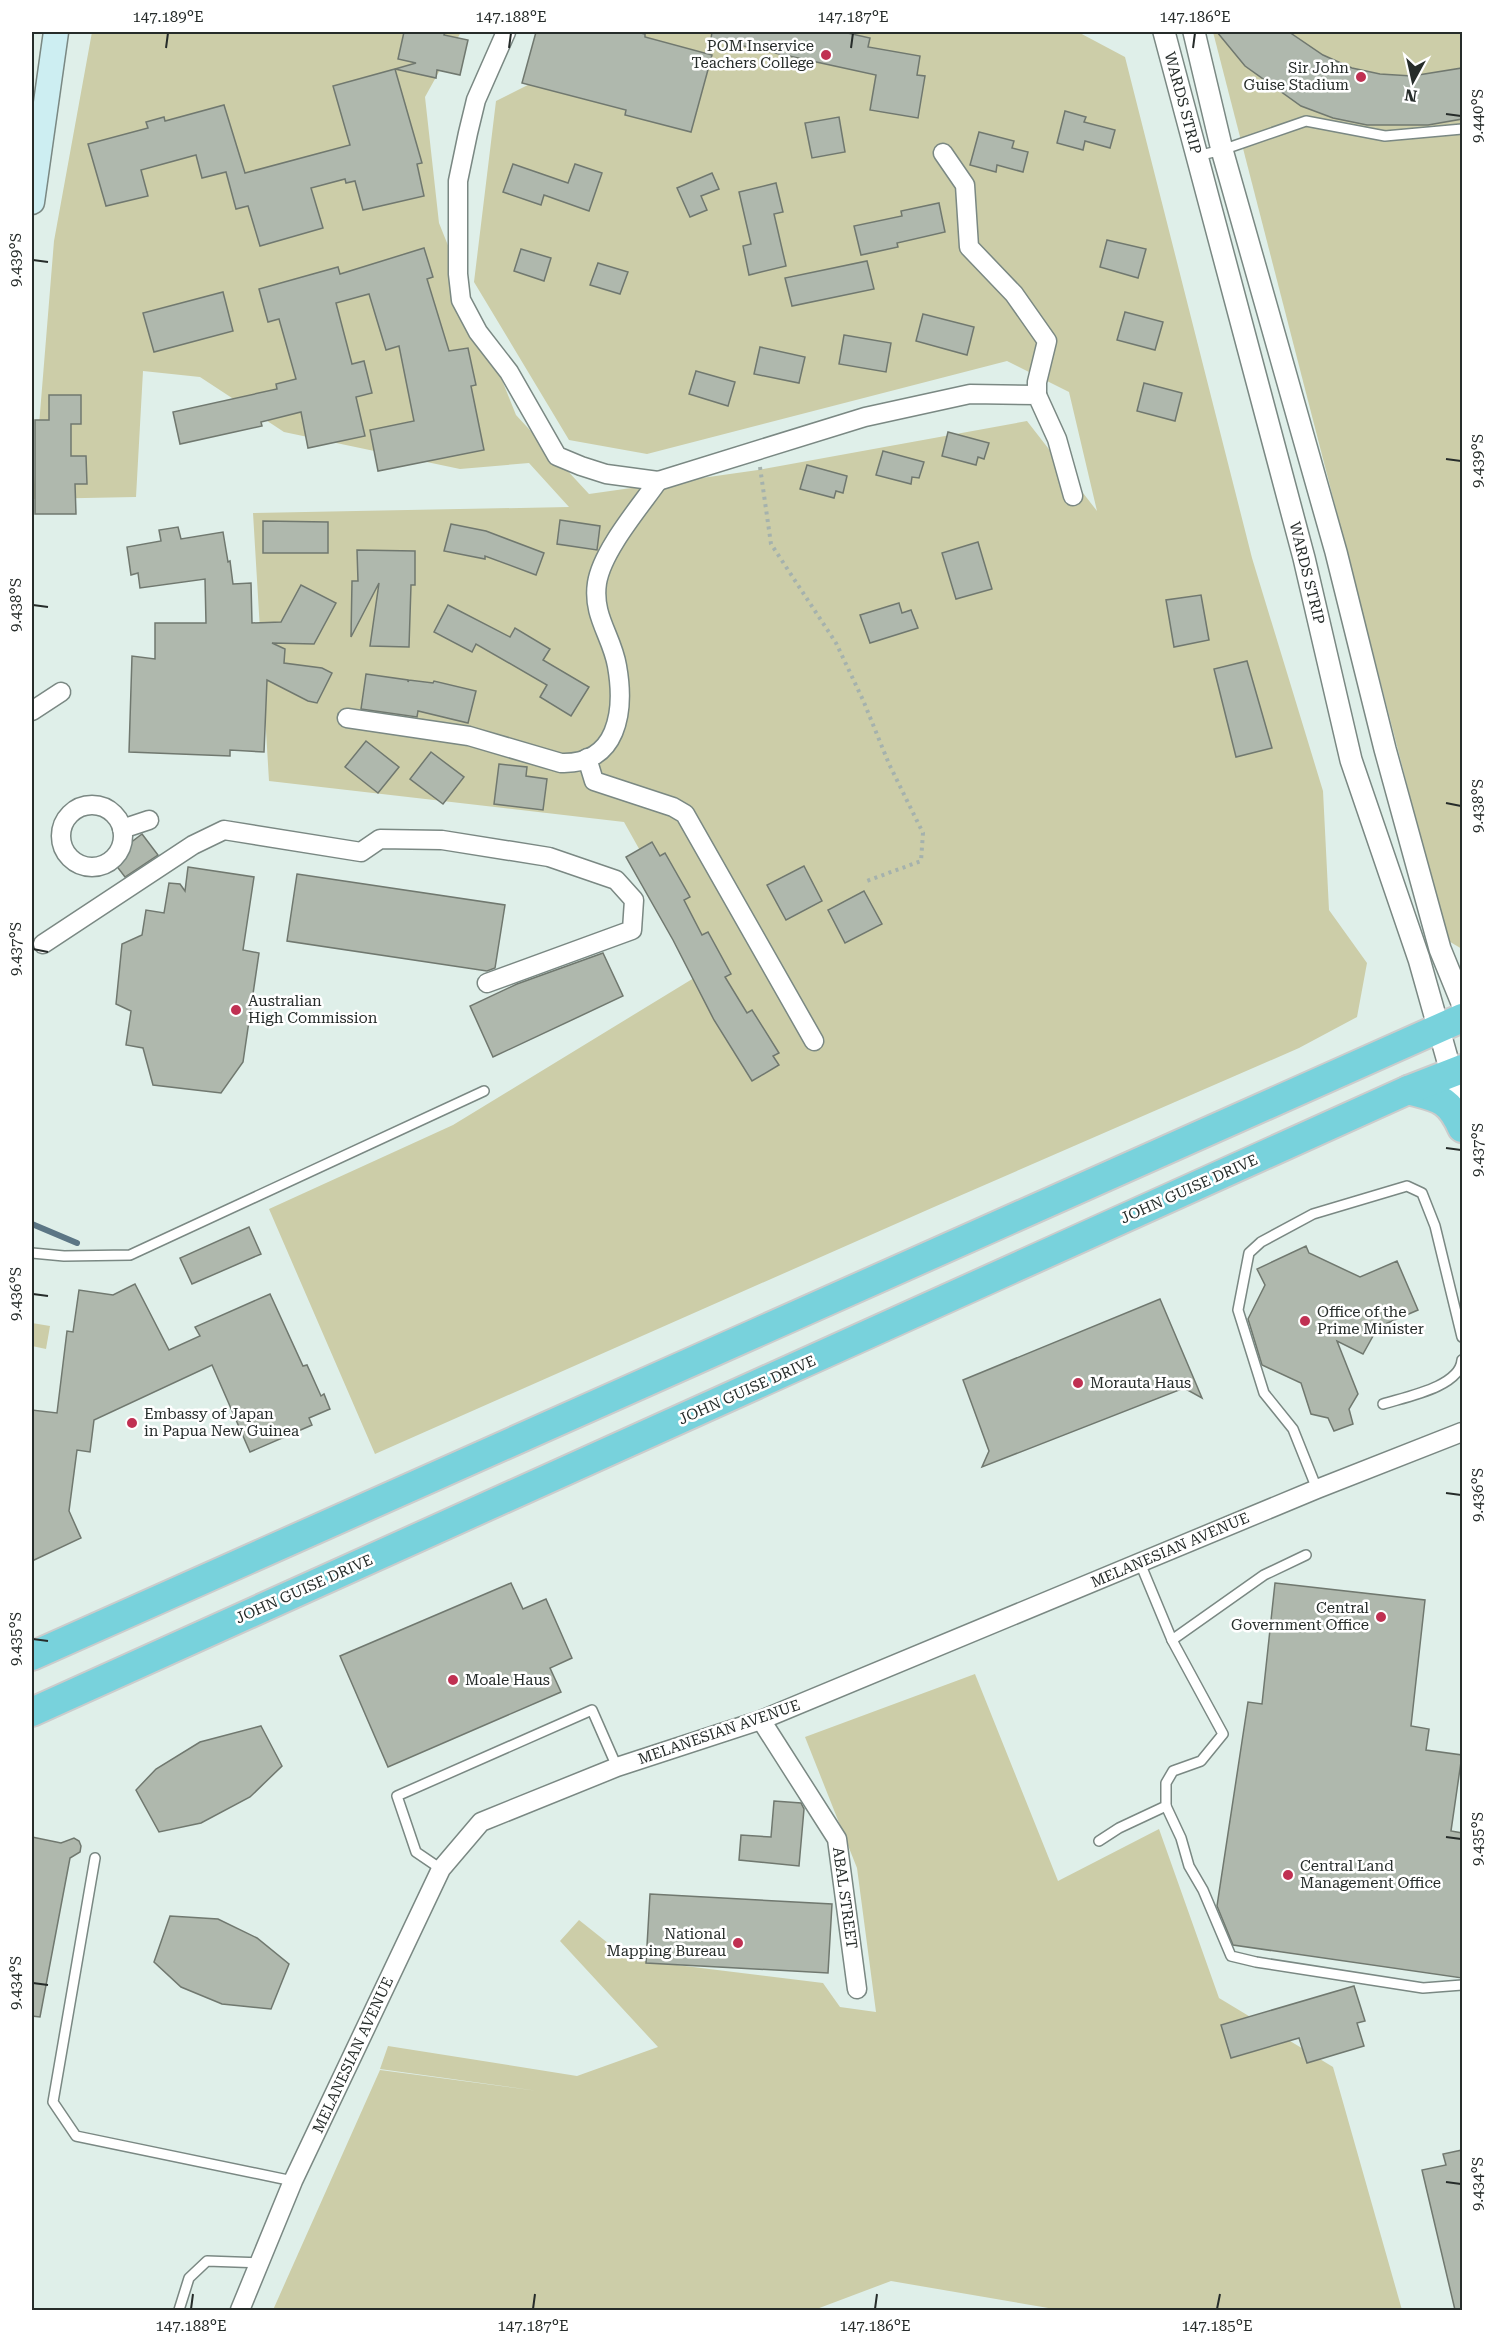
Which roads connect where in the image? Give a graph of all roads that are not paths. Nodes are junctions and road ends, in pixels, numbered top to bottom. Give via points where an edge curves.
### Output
1 (56, 32) edge
2 (506, 32) edge
3 (1164, 32) edge
4 (1194, 32) edge
5 (1462, 129) edge
6 (35, 150) edge
7 (1222, 150) junction
8 (943, 153) dead end
9 (1197, 156) junction
10 (32, 202) edge
11 (1037, 395) junction
12 (658, 481) junction
13 (1073, 496) dead end
14 (61, 692) dead end
15 (32, 711) edge
16 (347, 718) dead end
17 (587, 759) junction
18 (149, 820) dead end
19 (122, 829) junction
20 (104, 864) junction
21 (124, 890) junction
22 (43, 944) dead end
23 (487, 983) dead end
24 (1462, 1003) edge
25 (1452, 1023) edge
26 (814, 1041) dead end
27 (1458, 1072) edge
28 (1408, 1090) junction
29 (484, 1091) dead end
30 (1462, 1111) edge
31 (1462, 1128) edge
32 (32, 1253) edge
33 (1462, 1337) edge
34 (1462, 1360) edge
35 (1383, 1404) dead end
36 (1462, 1432) edge
37 (1317, 1489) junction
38 (1306, 1556) dead end
39 (1140, 1563) junction
40 (1172, 1640) junction
41 (32, 1656) edge
42 (32, 1712) edge
43 (761, 1720) junction
44 (617, 1767) junction
45 (1166, 1806) junction
46 (1099, 1841) dead end
47 (95, 1858) dead end
48 (441, 1869) junction
49 (1462, 1985) edge
50 (857, 1989) dead end
51 (293, 2181) junction
52 (260, 2263) junction
53 (179, 2310) edge
54 (240, 2310) edge

1 - 6 main road
2 - 12 street via 476,100 458,181 461,300 478,332 520,389 557,456 606,474
3 - 9 street, WARDS STRIP
4 - 7 street, WARDS STRIP
5 - 7 lane via 1384,136 1306,121
6 - 10 main road
7 - 9 lane
7 - 24 street, WARDS STRIP via 1336,552 1440,949
8 - 11 street via 965,185 969,247 1014,294 1047,340
9 - 25 street, WARDS STRIP via 1304,558 1351,760 1419,959
11 - 12 street via 970,394 865,417
11 - 13 street via 1057,439
12 - 17 street via 606,557 598,579 597,610 617,665 619,702 617,726 609,743
14 - 15 street
16 - 17 street via 469,736 561,763 576,764
17 - 26 street via 594,781 685,814
18 - 19 street
19 - 20 street via 122,846
19 - 20 street via 112,812 94,805 75,811 68,818 62,836 66,852 79,863
20 - 21 street
21 - 22 street
21 - 23 street via 193,845 224,830 362,852 380,839 442,840 549,857 616,880 634,900 632,930
25 - 27 street, WARDS STRIP
25 - 41 highway
27 - 28 highway, JOHN GUISE DRIVE
27 - 30 street, WARDS STRIP
28 - 31 highway via 1443,1100
28 - 42 highway, JOHN GUISE DRIVE
29 - 32 lane via 130,1255
33 - 37 lane via 1435,1226 1422,1193 1407,1186 1312,1214 1261,1242 1249,1253 1238,1311 1264,1393 1293,1430
34 - 35 lane via 1462,1367 1445,1384
36 - 37 street, MELANESIAN AVENUE
37 - 39 street, MELANESIAN AVENUE
38 - 40 lane via 1264,1575
39 - 40 lane
39 - 43 street, MELANESIAN AVENUE
40 - 45 lane via 1223,1734 1201,1761 1173,1771 1166,1783
43 - 44 street, MELANESIAN AVENUE
43 - 50 street, ABAL STREET via 837,1839
44 - 48 street, MELANESIAN AVENUE via 481,1822
44 - 48 lane via 592,1710 397,1796 416,1852
45 - 46 lane
45 - 49 lane via 1231,1956 1423,1988
47 - 51 lane via 53,2102 76,2136
48 - 51 street, MELANESIAN AVENUE
51 - 52 street, MELANESIAN AVENUE
52 - 53 lane via 207,2261 189,2278
52 - 54 street, MELANESIAN AVENUE

